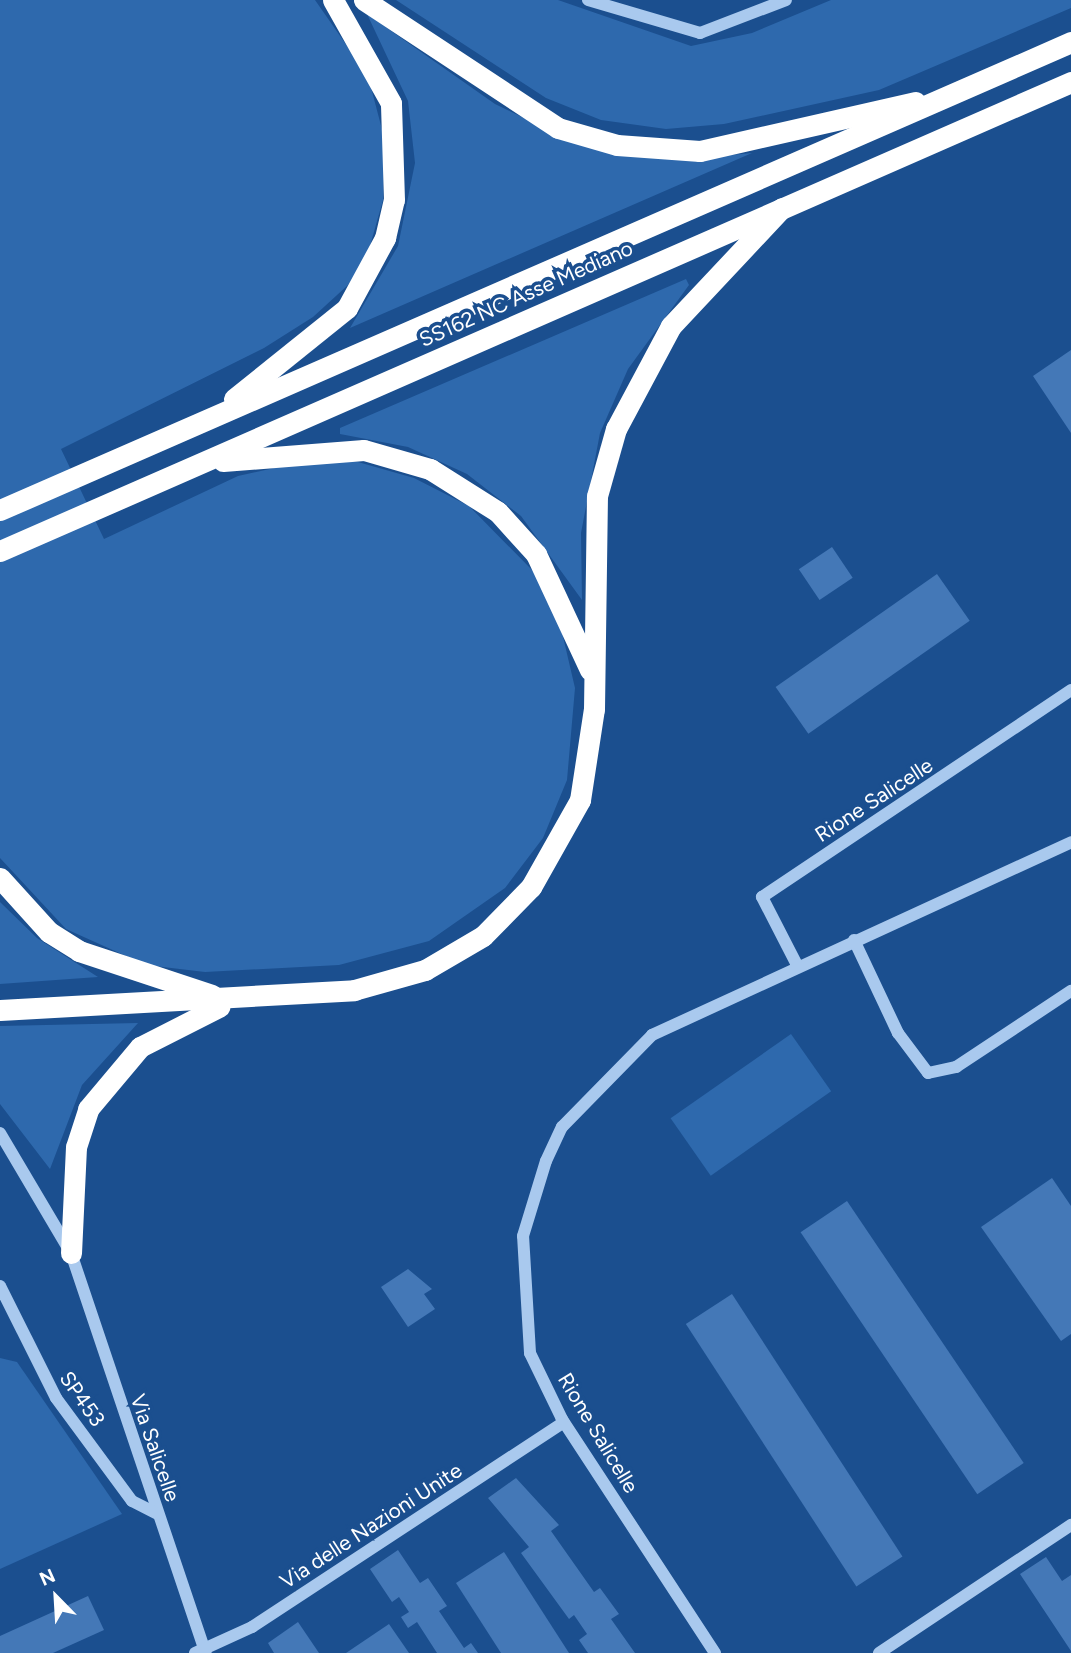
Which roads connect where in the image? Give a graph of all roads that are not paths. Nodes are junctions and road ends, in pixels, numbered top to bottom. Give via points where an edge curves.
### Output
1 (333, 0) edge
2 (365, 0) edge
3 (588, 0) edge
4 (786, 0) edge
5 (1071, 42) edge
6 (1071, 82) edge
7 (941, 99) junction
8 (782, 208) junction
9 (209, 419) junction
10 (201, 463) junction
11 (0, 510) edge
12 (0, 551) edge
13 (594, 678) junction
14 (1071, 690) edge
15 (1071, 842) edge
16 (0, 878) edge
17 (855, 940) junction
18 (798, 967) junction
19 (1071, 991) edge
20 (235, 1001) junction
21 (0, 1010) edge
22 (0, 1133) edge
23 (71, 1253) junction
24 (0, 1286) edge
25 (564, 1422) junction
26 (157, 1514) junction
27 (1071, 1525) edge
28 (202, 1652) edge
29 (715, 1653) edge
30 (879, 1653) edge

1 - 9 highway via 391,103 394,200 385,238 347,308
2 - 7 highway via 558,128 617,145 700,151
3 - 4 street via 700,33
5 - 7 highway, SS162 NC Asse Mediano
6 - 8 highway, SS162 NC Asse Mediano
7 - 9 highway, SS162 NC Asse Mediano
8 - 10 highway, SS162 NC Asse Mediano
8 - 13 highway via 671,326 615,429 597,496
9 - 11 highway, SS162 NC Asse Mediano
10 - 12 highway, SS162 NC Asse Mediano
10 - 13 highway via 364,450 430,469 498,512 536,554
13 - 20 highway via 591,748 580,800 531,887 483,936 425,970 354,990
14 - 18 street, Rione Salicelle via 762,897
15 - 17 street, Rione Salicelle
16 - 20 highway via 50,932 79,951
17 - 18 street, Rione Salicelle
17 - 19 street via 898,1033 928,1073 956,1067
18 - 25 street, Rione Salicelle via 652,1035 562,1127 532,1194 523,1236 530,1353
20 - 21 highway
20 - 23 highway via 140,1047 88,1109 76,1147
22 - 23 street, Via Salicelle
23 - 26 street, Via Salicelle / SP453
24 - 26 street, SP453 via 56,1398 132,1501
25 - 28 street, Via delle Nazioni Unite via 252,1628
25 - 29 street, Rione Salicelle
26 - 28 street, Via Salicelle / SP453
27 - 30 street

